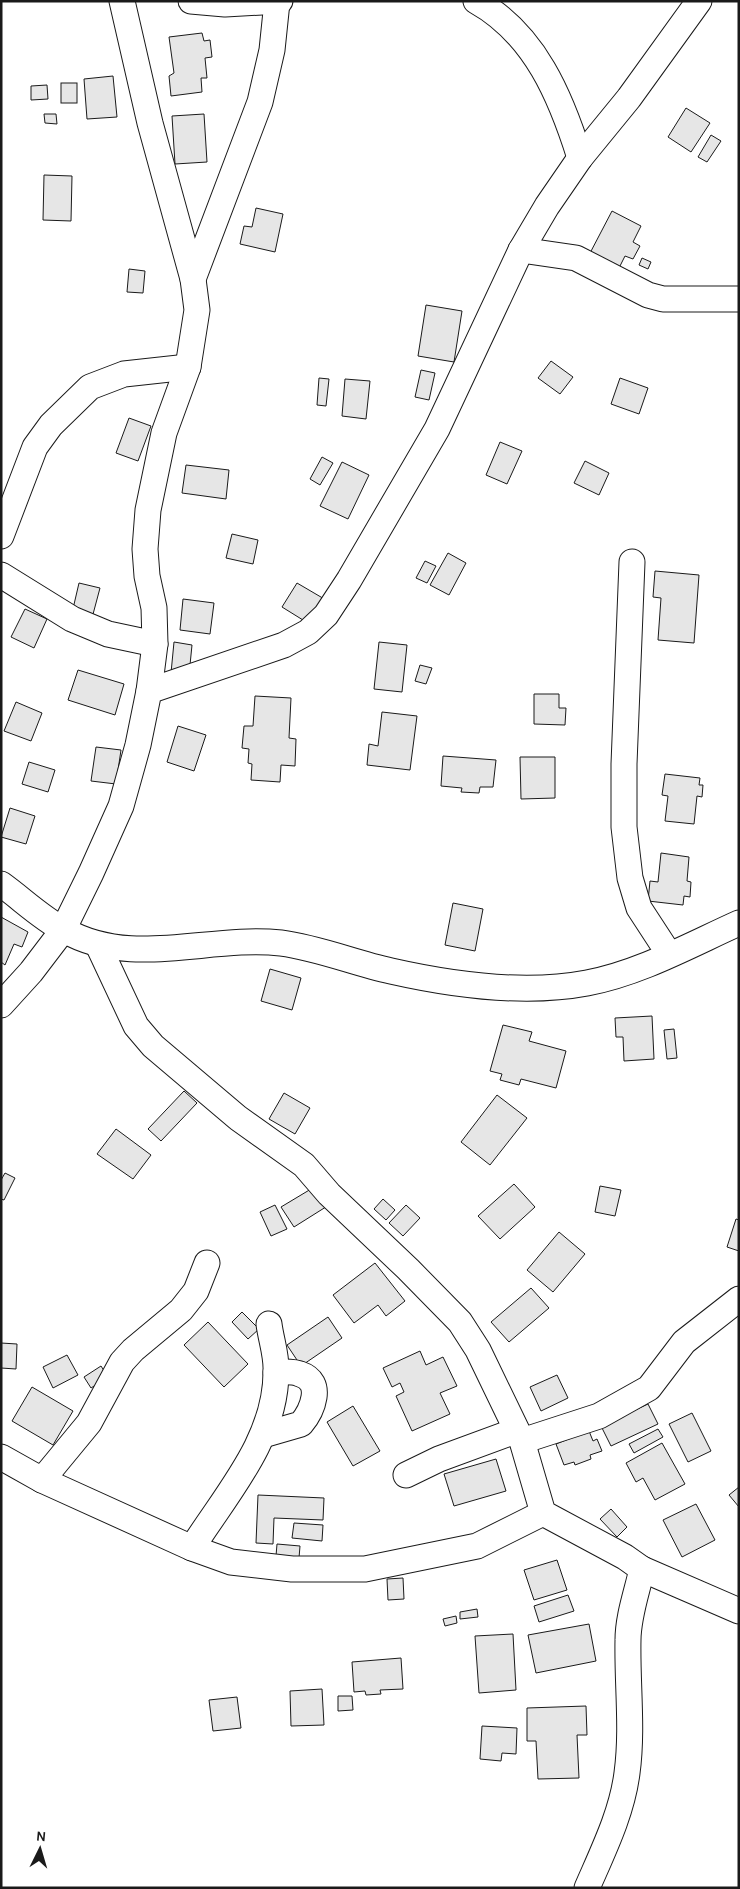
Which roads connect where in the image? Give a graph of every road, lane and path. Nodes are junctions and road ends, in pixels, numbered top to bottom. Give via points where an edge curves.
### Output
1 (122, 1) edge
2 (192, 1) edge
3 (476, 1) edge
4 (699, 1) edge
5 (278, 2) edge
6 (580, 158) junction
7 (521, 250) junction
8 (193, 279) junction
9 (739, 299) edge
10 (188, 367) junction
11 (1, 536) edge
12 (632, 562) dead end
13 (1, 575) edge
14 (155, 644) junction
15 (150, 692) junction
16 (1, 884) edge
17 (739, 923) edge
18 (63, 930) junction
19 (98, 945) junction
20 (669, 954) junction
21 (1, 1005) edge
22 (207, 1263) dead end
23 (739, 1299) edge
24 (269, 1324) dead end
25 (276, 1372) junction
26 (263, 1435) junction
27 (518, 1436) junction
28 (1, 1457) edge
29 (406, 1474) dead end
30 (42, 1480) junction
31 (543, 1513) junction
32 (192, 1548) junction
33 (642, 1569) junction
34 (739, 1611) edge
35 (587, 1888) edge

1 - 8 street via 150,123
2 - 5 street via 225,4
3 - 6 street via 505,22 540,62 570,124
4 - 6 street via 629,98
5 - 8 street via 272,50 260,102
6 - 7 street
7 - 9 street via 576,258 648,295 663,299
7 - 15 street via 437,429 326,615 308,632 284,645
8 - 10 street via 197,310
10 - 11 street via 124,374 90,387 51,425 35,447
10 - 14 street via 164,433 148,510 145,549 154,608
12 - 20 street via 624,827 630,878 639,908
13 - 14 street via 72,619 108,634
14 - 15 street
15 - 18 street via 121,806
16 - 18 street
17 - 20 street
18 - 19 street
18 - 21 street
19 - 20 street via 142,951 234,942 280,943 388,970 493,987 587,983 630,971
19 - 27 street via 136,1026 153,1046 238,1118 304,1165 329,1194 460,1322 478,1350
22 - 30 street via 196,1291 181,1310 122,1362 89,1423
23 - 27 street via 684,1342 649,1388 599,1416
24 - 25 street
25 - 26 street
25 - 26 street via 301,1374 310,1380 315,1393 313,1406 301,1424
26 - 32 street via 248,1465
27 - 29 street via 439,1459
27 - 31 street
28 - 30 street
30 - 32 street
31 - 32 street via 477,1546 365,1569 283,1568 231,1562
31 - 33 street via 625,1556
33 - 34 street
33 - 35 street via 629,1623 627,1773 614,1823

